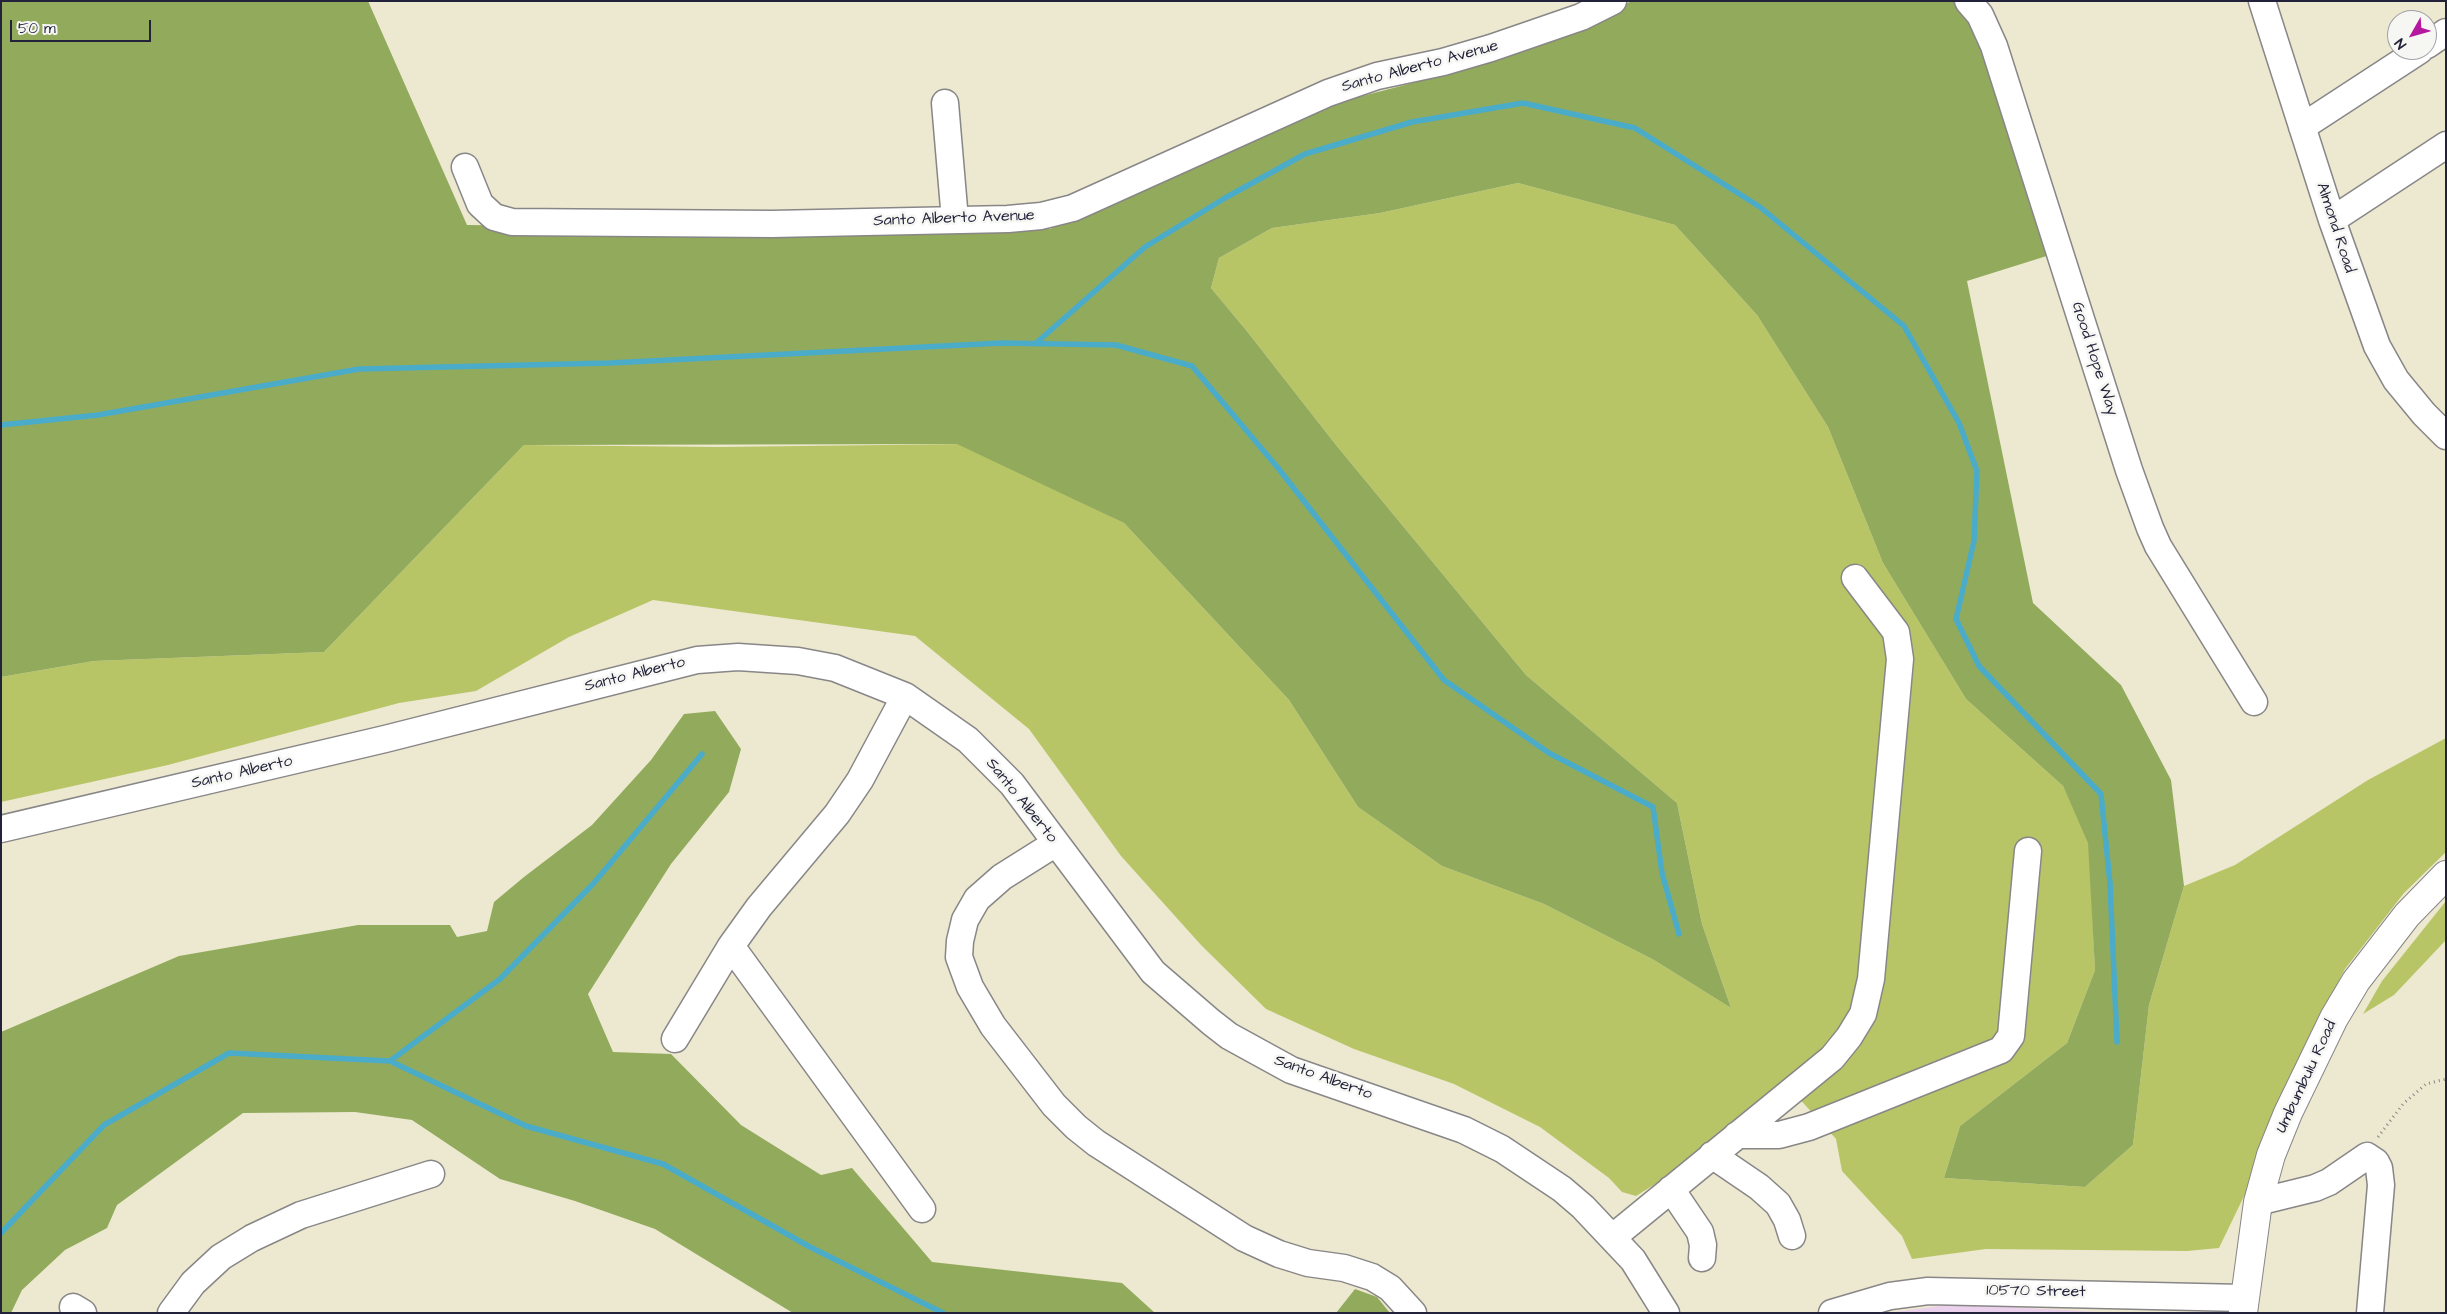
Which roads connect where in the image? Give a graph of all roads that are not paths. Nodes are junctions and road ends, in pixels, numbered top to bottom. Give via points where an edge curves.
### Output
1 (1613, 1) edge
2 (1968, 1) edge
3 (2262, 1) edge
4 (2405, 60) edge
5 (946, 104) dead end
6 (2302, 127) junction
7 (2446, 145) edge
8 (465, 167) dead end
9 (954, 220) junction
10 (2332, 220) junction
11 (2446, 436) edge
12 (1855, 578) dead end
13 (905, 696) junction
14 (2254, 702) dead end
15 (1, 829) edge
16 (1056, 843) junction
17 (2028, 851) dead end
18 (2446, 875) edge
19 (731, 946) junction
20 (675, 1039) dead end
21 (1738, 1134) junction
22 (1712, 1156) junction
23 (431, 1174) dead end
24 (1671, 1189) junction
25 (2258, 1202) junction
26 (922, 1210) dead end
27 (1792, 1236) dead end
28 (1613, 1237) junction
29 (1702, 1258) dead end
30 (1984, 1302) edge
31 (2243, 1305) edge
32 (171, 1313) edge
33 (1413, 1313) edge
34 (1666, 1313) edge
35 (1832, 1313) edge
36 (2370, 1313) edge

1 - 9 street, Santo Alberto Avenue via 1582,17 1491,48 1377,76 1328,93 1073,208 1041,216
2 - 14 street, Good Hope Way via 1980,15 1994,46 2150,528
3 - 6 street, Almond Road
4 - 6 street
5 - 9 street
6 - 10 street, Almond Road
7 - 10 street
8 - 9 street, Santo Alberto Avenue via 480,204 494,217 512,222 772,224
10 - 11 street, Almond Road via 2376,346 2396,380
12 - 21 street via 1896,632 1900,659 1871,979 1863,1014 1832,1058
13 - 15 street, Santo Alberto via 836,668 798,661 738,657 697,660 385,739
13 - 16 street, Santo Alberto via 968,740 994,765
13 - 19 street via 860,780 837,814 759,907
16 - 28 street, Santo Alberto via 1153,972 1229,1036 1291,1070 1464,1130 1502,1149 1562,1189
16 - 33 street via 1002,876 978,899 965,920 959,957 970,987 993,1026 1054,1105 1096,1143 1244,1238 1308,1263 1344,1268 1372,1277 1390,1288
17 - 21 street via 2011,1036 2001,1050 1810,1127 1779,1135
18 - 25 main road, Umbumbulu Road via 2385,942 2334,1018 2270,1155
19 - 20 street
19 - 26 street
21 - 22 street
22 - 24 street
22 - 27 street via 1778,1204
23 - 32 street via 301,1215 252,1238 221,1257 193,1283
24 - 28 street
24 - 29 street via 1700,1232 1704,1245
25 - 31 main road, Umbumbulu Road
25 - 36 street via 2315,1188 2329,1182 2361,1158 2370,1157 2376,1162 2380,1174
28 - 34 street, Santo Alberto via 1633,1260
30 - 31 street, 10570 Street
30 - 35 street, 10570 Street via 1928,1291 1897,1295

